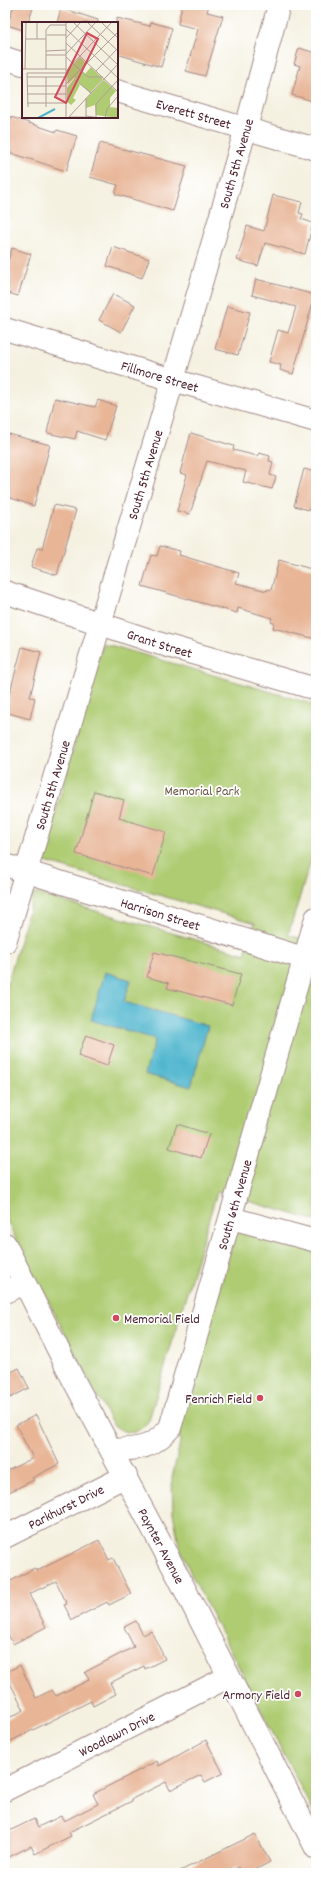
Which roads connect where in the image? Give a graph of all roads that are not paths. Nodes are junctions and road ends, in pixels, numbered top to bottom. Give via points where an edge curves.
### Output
1 (279, 5) edge
2 (5, 58) edge
3 (22, 64) edge
4 (118, 90) edge
5 (246, 128) junction
6 (316, 149) edge
7 (5, 329) edge
8 (173, 380) junction
9 (316, 421) edge
10 (5, 592) edge
11 (101, 624) junction
12 (316, 689) edge
13 (5, 865) edge
14 (27, 871) junction
15 (316, 918) edge
16 (5, 942) edge
17 (310, 960) edge
18 (231, 1218) junction
19 (316, 1241) edge
20 (5, 1244) edge
21 (14, 1287) edge
22 (112, 1450) junction
23 (126, 1476) junction
24 (5, 1537) edge
25 (228, 1677) junction
26 (5, 1790) edge
27 (316, 1848) edge

1 - 5 street, South 5th Avenue
2 - 3 street
4 - 5 street, Everett Street
5 - 6 street, Everett Street
5 - 8 street, South 5th Avenue
7 - 8 street, Fillmore Street
8 - 9 street, Fillmore Street
8 - 11 street, South 5th Avenue
10 - 11 street, Grant Street
11 - 12 street, Grant Street
11 - 14 street, South 5th Avenue
13 - 14 street, Harrison Street
14 - 16 street, South 5th Avenue
14 - 17 street, Harrison Street
15 - 17 street, South 6th Avenue
17 - 18 street, South 6th Avenue
18 - 19 street
18 - 22 street, South 6th Avenue via 170,1428 160,1439 140,1449
20 - 21 street, Paynter Avenue
21 - 22 street, Paynter Avenue
22 - 23 street, Paynter Avenue
23 - 24 street, Parkhurst Drive
23 - 25 street, Paynter Avenue
25 - 26 street, Woodlawn Drive
25 - 27 street, Paynter Avenue

